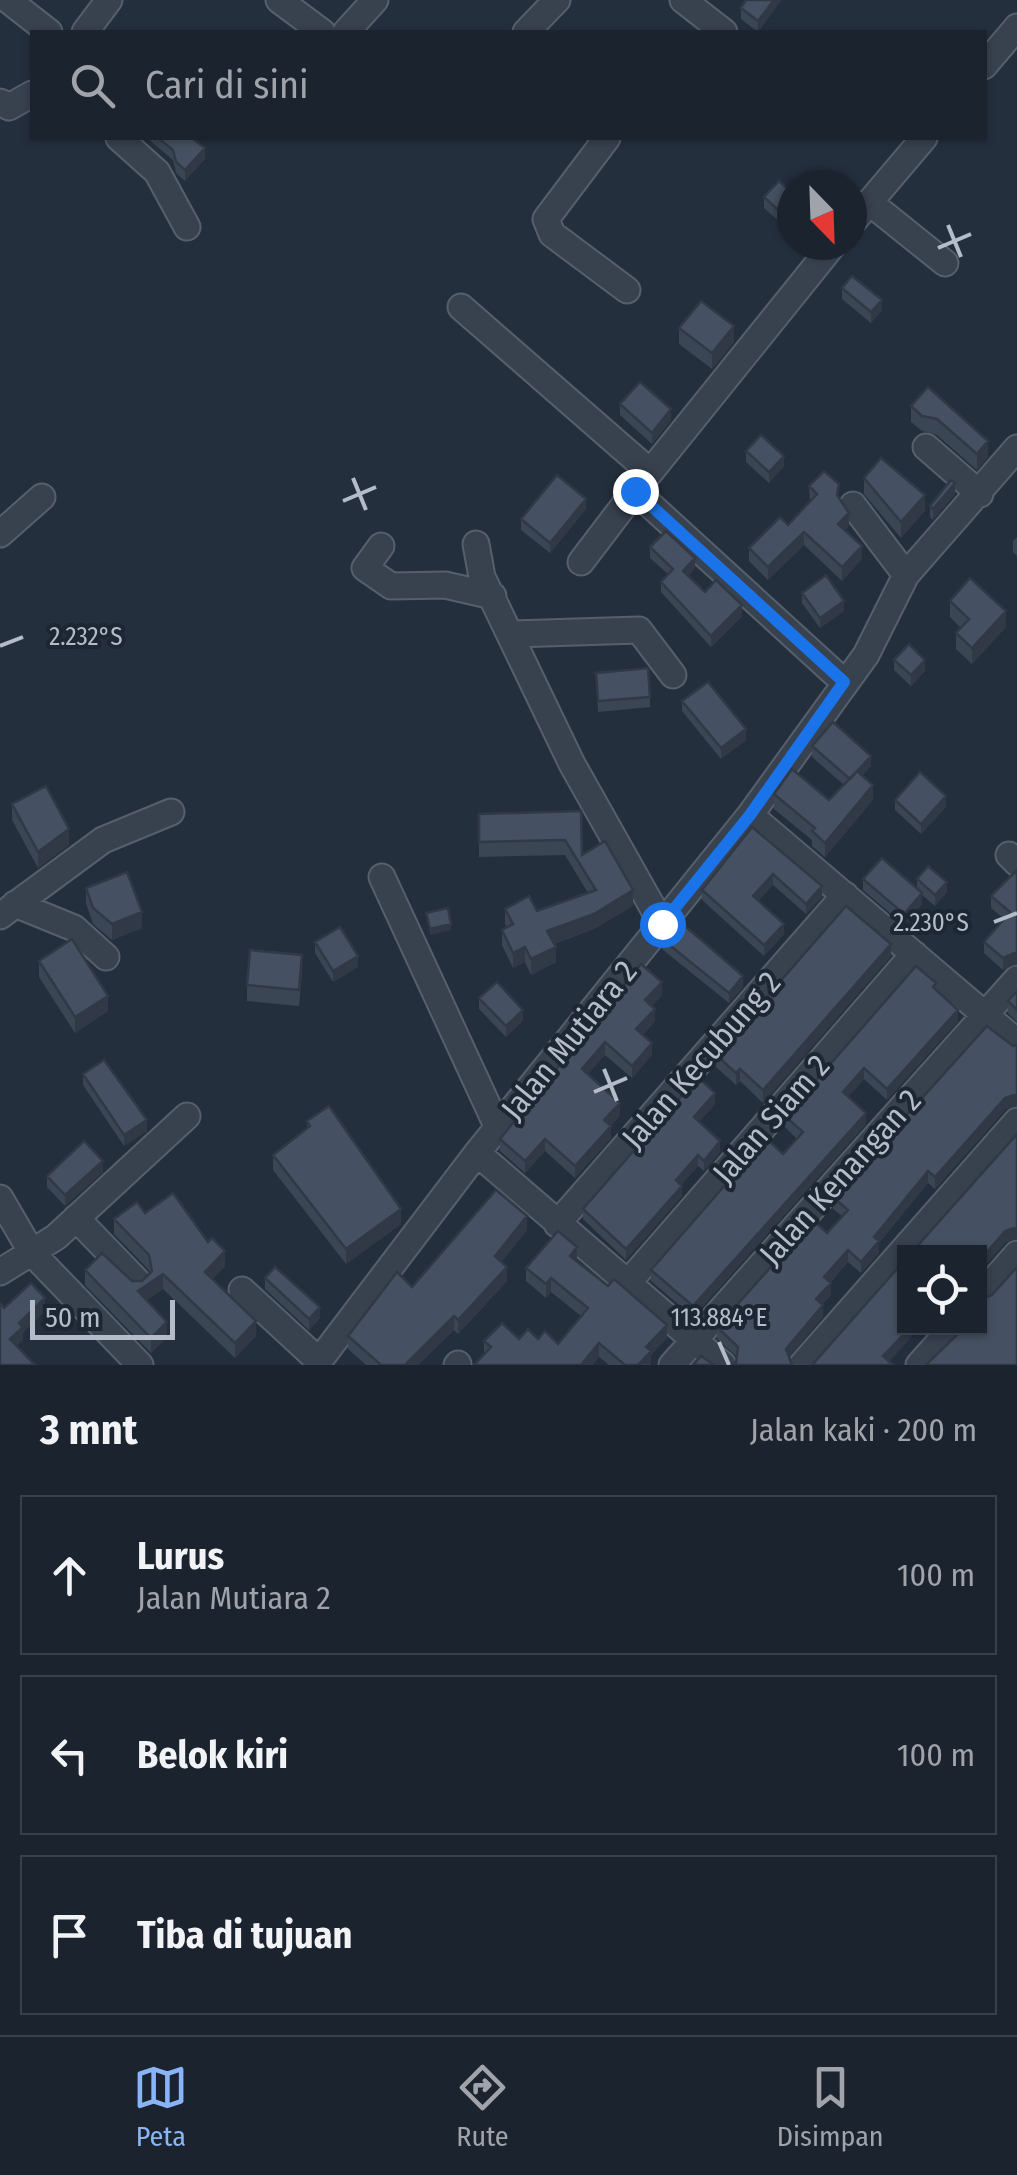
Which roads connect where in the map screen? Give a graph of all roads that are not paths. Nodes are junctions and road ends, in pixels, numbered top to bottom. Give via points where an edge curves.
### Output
1 (8, 0) edge
2 (110, 0) edge
3 (279, 0) edge
4 (375, 0) edge
5 (557, 0) edge
6 (682, 0) edge
7 (1017, 27) edge
8 (710, 28) edge
9 (47, 30) edge
10 (87, 30) edge
11 (319, 30) edge
12 (348, 30) edge
13 (528, 30) edge
14 (987, 62) edge
15 (30, 95) edge
16 (0, 102) edge
17 (121, 140) edge
18 (605, 140) edge
19 (922, 140) edge
20 (870, 202) junction
21 (867, 206) edge
22 (187, 227) dead end
23 (821, 260) edge
24 (945, 262) dead end
25 (626, 290) dead end
26 (461, 307) dead end
27 (926, 447) dead end
28 (1017, 448) edge
29 (642, 481) junction
30 (980, 494) junction
31 (42, 497) dead end
32 (853, 504) dead end
33 (0, 534) edge
34 (476, 544) dead end
35 (381, 546) dead end
36 (581, 562) dead end
37 (906, 575) junction
38 (492, 596) junction
39 (513, 634) junction
40 (673, 675) dead end
41 (844, 682) junction
42 (170, 812) dead end
43 (750, 815) junction
44 (382, 877) dead end
45 (845, 896) junction
46 (7, 910) edge
47 (662, 924) junction
48 (914, 954) junction
49 (106, 957) dead end
50 (1017, 979) edge
51 (987, 1015) junction
52 (1017, 1042) edge
53 (188, 1116) dead end
54 (1017, 1121) edge
55 (498, 1128) junction
56 (477, 1152) junction
57 (0, 1198) edge
58 (76, 1218) junction
59 (557, 1224) junction
60 (32, 1252) junction
61 (1017, 1254) edge
62 (0, 1272) edge
63 (137, 1281) edge
64 (627, 1284) junction
65 (987, 1288) edge
66 (242, 1290) dead end
67 (946, 1335) edge
68 (694, 1340) junction
69 (318, 1363) edge
70 (140, 1365) edge
71 (672, 1365) edge
72 (723, 1365) edge
73 (802, 1365) edge
74 (919, 1365) edge

1 - 9 street
2 - 10 street
3 - 11 street
4 - 12 street
5 - 13 street
6 - 8 street
7 - 14 street
15 - 16 street via 9,106
17 - 22 street via 157,172
18 - 25 street via 546,219 552,234
19 - 20 street
20 - 21 street
20 - 24 street
23 - 29 street
26 - 29 street
27 - 30 street
28 - 30 street, Jalan Mutiara 2
29 - 36 street
29 - 41 street
30 - 37 street, Jalan Mutiara 2
31 - 33 street
32 - 37 street
34 - 38 street
35 - 38 street via 366,568 390,586 445,585
37 - 41 street, Jalan Mutiara 2
38 - 39 street
39 - 40 street via 639,630
39 - 47 street via 572,764
41 - 43 street, Jalan Mutiara 2
42 - 46 street via 104,840
43 - 45 street
43 - 47 street, Jalan Mutiara 2
44 - 55 street
45 - 48 street
45 - 59 street, Jalan Kecubung 2
46 - 49 street via 74,928
47 - 55 street, Jalan Mutiara 2
48 - 51 street
48 - 64 street, Jalan Siam 2
50 - 51 street, Jalan Kenangan 2
51 - 52 street
51 - 68 street, Jalan Kenangan 2
53 - 58 street
54 - 73 street
55 - 56 street, Jalan Mutiara 2
56 - 59 street
56 - 69 street, Jalan Mutiara 2
57 - 60 street
58 - 60 street
58 - 63 street
59 - 64 street
60 - 62 street
60 - 70 street
61 - 65 street
64 - 68 street
66 - 69 street
67 - 74 street
68 - 71 street, Jalan Kenangan 2
68 - 72 street

